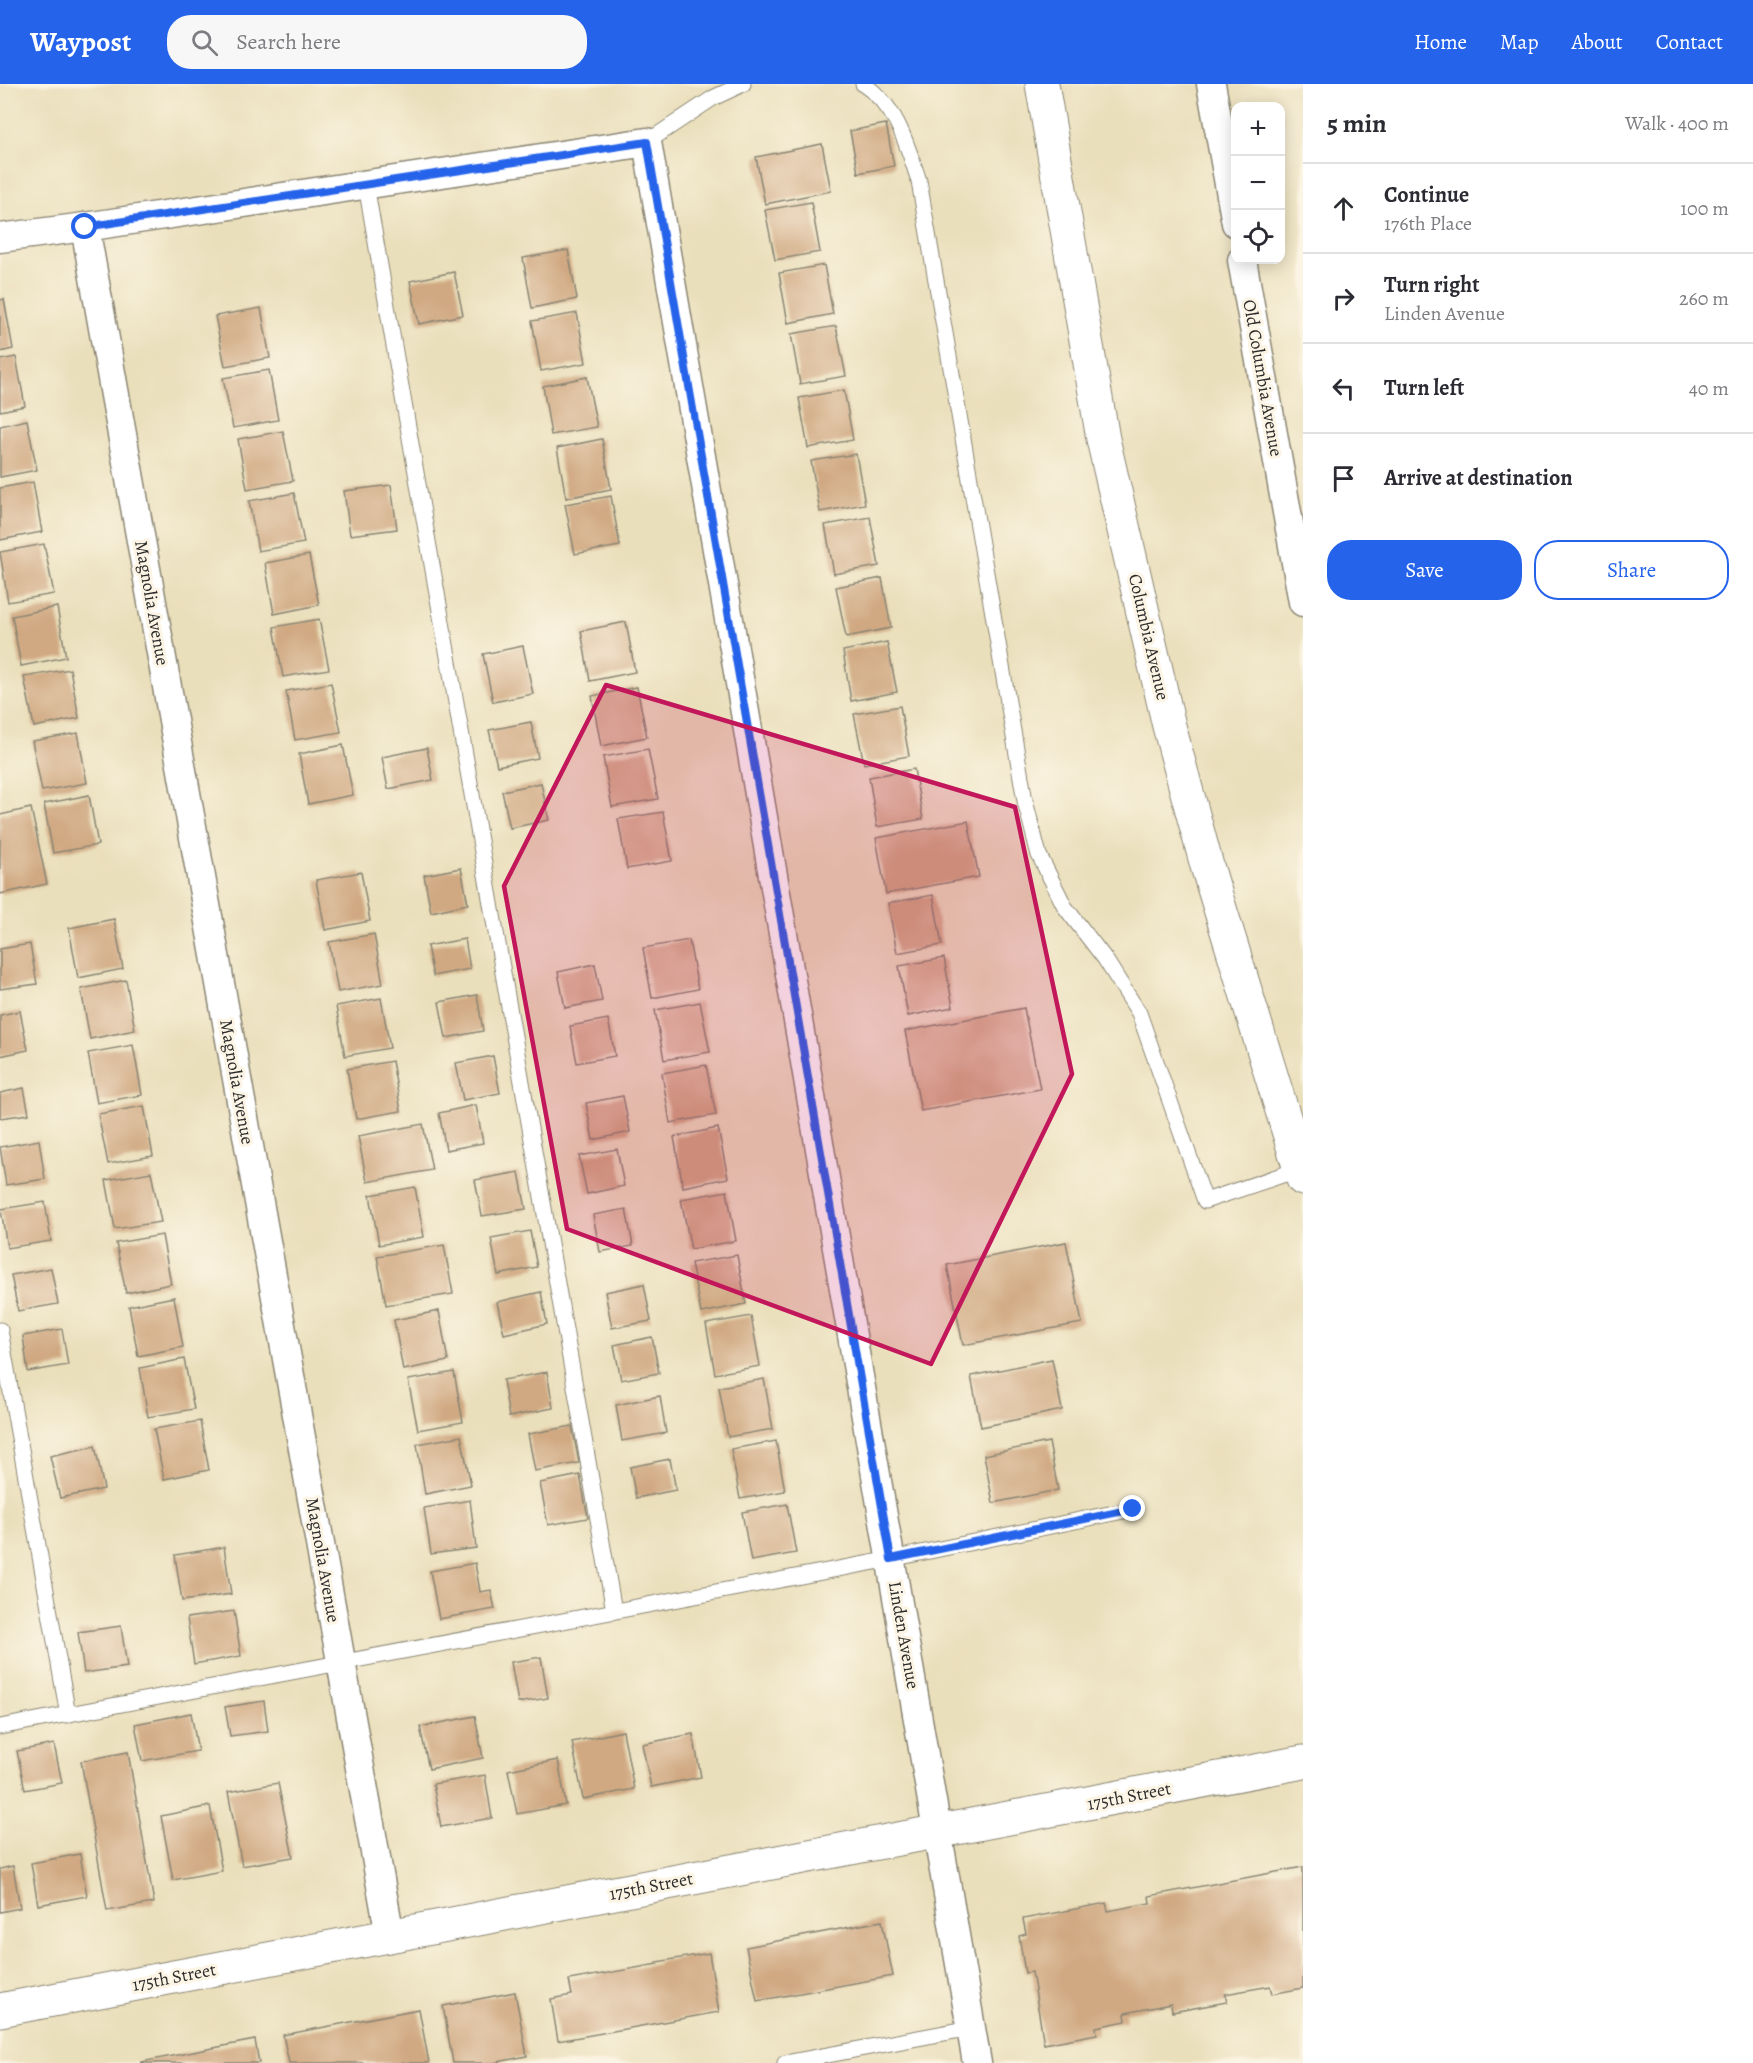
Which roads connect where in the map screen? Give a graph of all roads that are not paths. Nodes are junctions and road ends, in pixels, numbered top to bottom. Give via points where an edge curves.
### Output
1 (743, 84) edge
2 (863, 84) edge
3 (1042, 84) edge
4 (1211, 84) edge
5 (647, 142) junction
6 (366, 185) junction
7 (1234, 210) edge
8 (85, 227) junction
9 (0, 238) edge
10 (1243, 264) edge
11 (1303, 602) edge
12 (1301, 1174) edge
13 (0, 1330) edge
14 (1133, 1509) dead end
15 (891, 1559) junction
16 (614, 1611) junction
17 (341, 1663) junction
18 (68, 1715) junction
19 (0, 1727) edge
20 (1303, 1762) edge
21 (938, 1832) junction
22 (390, 1936) junction
23 (0, 2010) edge
24 (971, 2028) junction
25 (785, 2063) edge
26 (976, 2063) edge

1 - 5 lane via 713,98
2 - 12 lane via 878,93 900,128 919,181 1025,801 1039,855 1065,907 1139,1012 1205,1201
3 - 12 street, Columbia Avenue via 1103,439 1169,726 1207,866
4 - 7 street
5 - 6 street
5 - 15 street, Linden Avenue
6 - 8 street
6 - 16 lane
8 - 9 street
8 - 17 street, Magnolia Avenue
10 - 11 street, Old Columbia Avenue
13 - 18 lane
14 - 15 lane
15 - 16 lane
15 - 21 street, Linden Avenue
16 - 17 lane
17 - 18 lane
17 - 22 street, Magnolia Avenue
18 - 19 lane
20 - 21 street, 175th Street
21 - 22 street, 175th Street
21 - 24 street, Linden Avenue
22 - 23 street, 175th Street
24 - 25 lane
24 - 26 street, Linden Avenue

